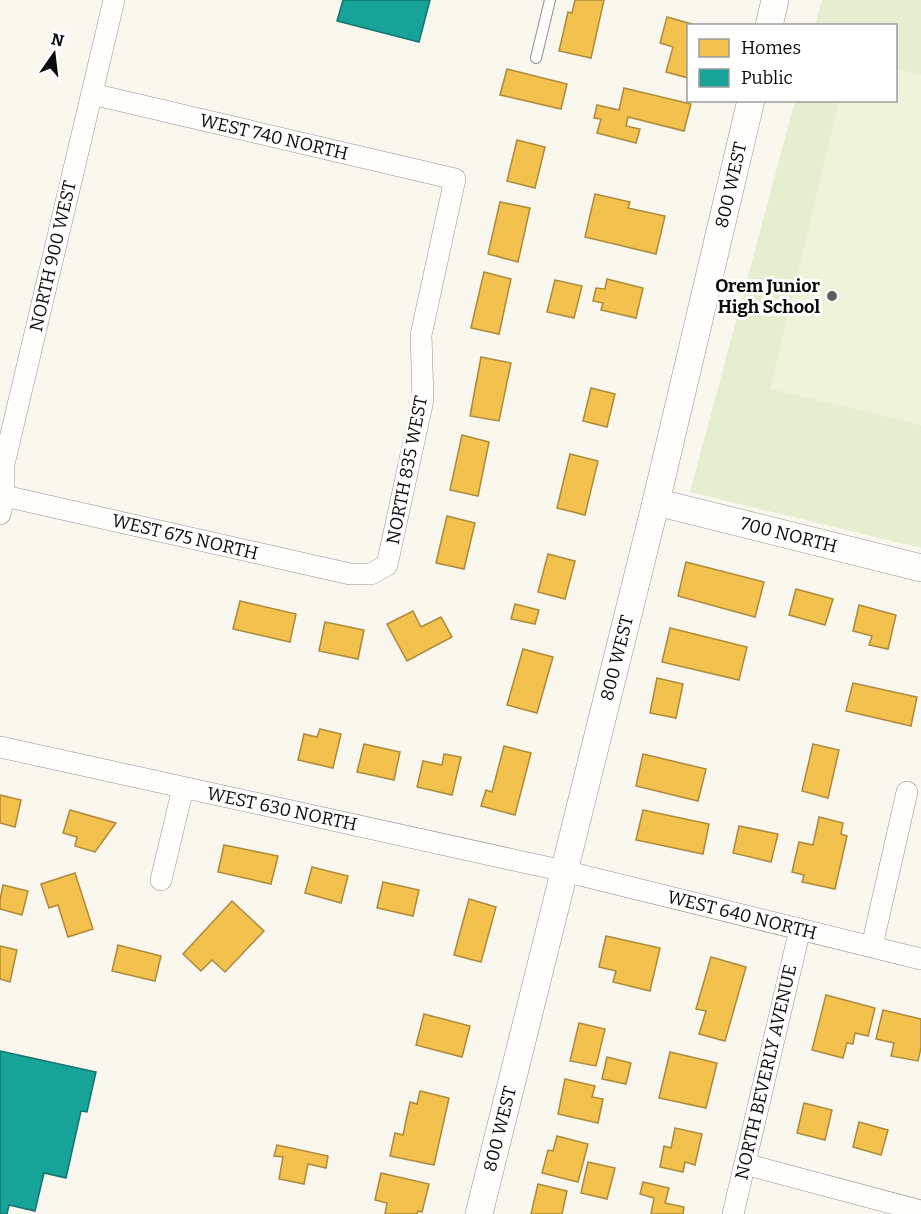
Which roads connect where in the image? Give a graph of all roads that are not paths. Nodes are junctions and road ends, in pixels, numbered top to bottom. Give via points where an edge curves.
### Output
1 (114, 0) edge
2 (550, 0) edge
3 (536, 58) dead end
4 (92, 94) junction
5 (752, 102) edge
6 (456, 179) joint
7 (1, 501) edge
8 (656, 502) junction
9 (921, 568) edge
10 (371, 574) joint
11 (0, 747) edge
12 (183, 788) junction
13 (907, 792) dead end
14 (564, 871) junction
15 (161, 880) dead end
16 (800, 929) junction
17 (872, 946) junction
18 (921, 959) edge
19 (745, 1164) junction
20 (921, 1211) edge
21 (479, 1214) edge
22 (733, 1214) edge

1 - 4 street, NORTH 900 WEST
2 - 3 lane
4 - 6 street, WEST 740 NORTH
4 - 7 street, NORTH 900 WEST via 4,464
5 - 8 street, 800 WEST
6 - 10 street, NORTH 835 WEST via 421,334 423,400 387,565
7 - 10 street, WEST 675 NORTH via 350,574
8 - 9 street, 700 NORTH
8 - 14 street, 800 WEST
11 - 12 street, WEST 630 NORTH
12 - 14 street, WEST 630 NORTH
12 - 15 street
13 - 17 street
14 - 16 street, WEST 640 NORTH
14 - 21 street, 800 WEST
16 - 17 street, WEST 640 NORTH
16 - 19 street, NORTH BEVERLY AVENUE
17 - 18 street, WEST 640 NORTH
19 - 20 street
19 - 22 street, NORTH BEVERLY AVENUE

